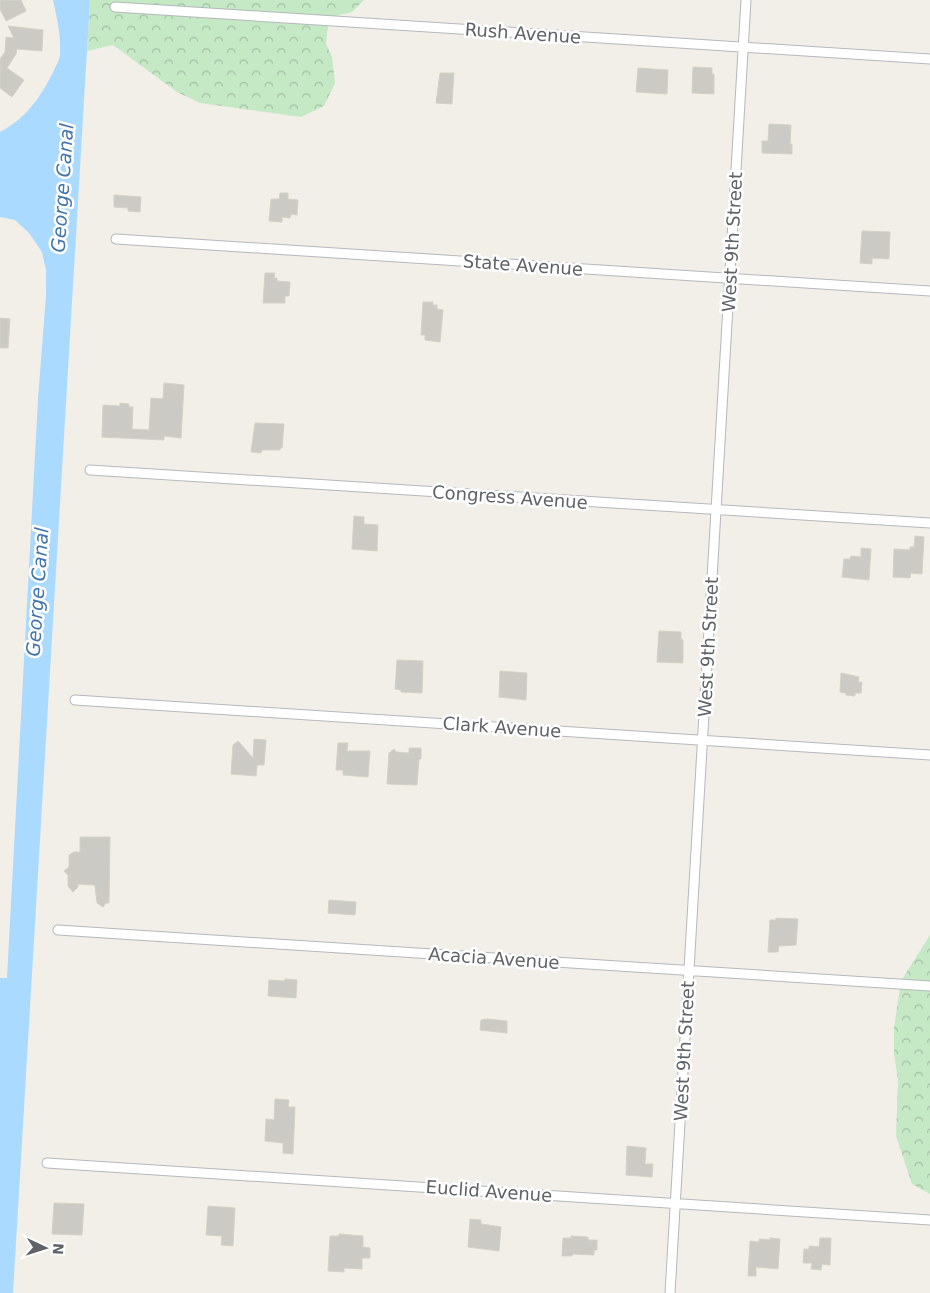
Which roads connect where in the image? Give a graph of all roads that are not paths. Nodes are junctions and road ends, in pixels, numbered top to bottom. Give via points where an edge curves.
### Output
1 (746, 0) edge
2 (115, 7) dead end
3 (744, 47) junction
4 (930, 59) edge
5 (116, 239) dead end
6 (730, 278) junction
7 (930, 291) edge
8 (90, 470) dead end
9 (716, 510) junction
10 (930, 523) edge
11 (74, 700) dead end
12 (703, 740) junction
13 (930, 755) edge
14 (58, 930) dead end
15 (689, 971) junction
16 (930, 986) edge
17 (47, 1163) dead end
18 (675, 1203) junction
19 (930, 1220) edge
20 (670, 1293) edge

1 - 3 street, West 9th Street
2 - 3 street, Rush Avenue
3 - 4 street, Rush Avenue
3 - 6 street, West 9th Street
5 - 6 street, State Avenue
6 - 7 street, State Avenue
6 - 9 street, West 9th Street
8 - 9 street, Congress Avenue
9 - 10 street, Congress Avenue
9 - 12 street, West 9th Street
11 - 12 street, Clark Avenue
12 - 13 street, Clark Avenue
12 - 15 street, West 9th Street
14 - 15 street, Acacia Avenue
15 - 16 street, Acacia Avenue
15 - 18 street, West 9th Street
17 - 18 street, Euclid Avenue
18 - 19 street, Euclid Avenue
18 - 20 street, West 9th Street

